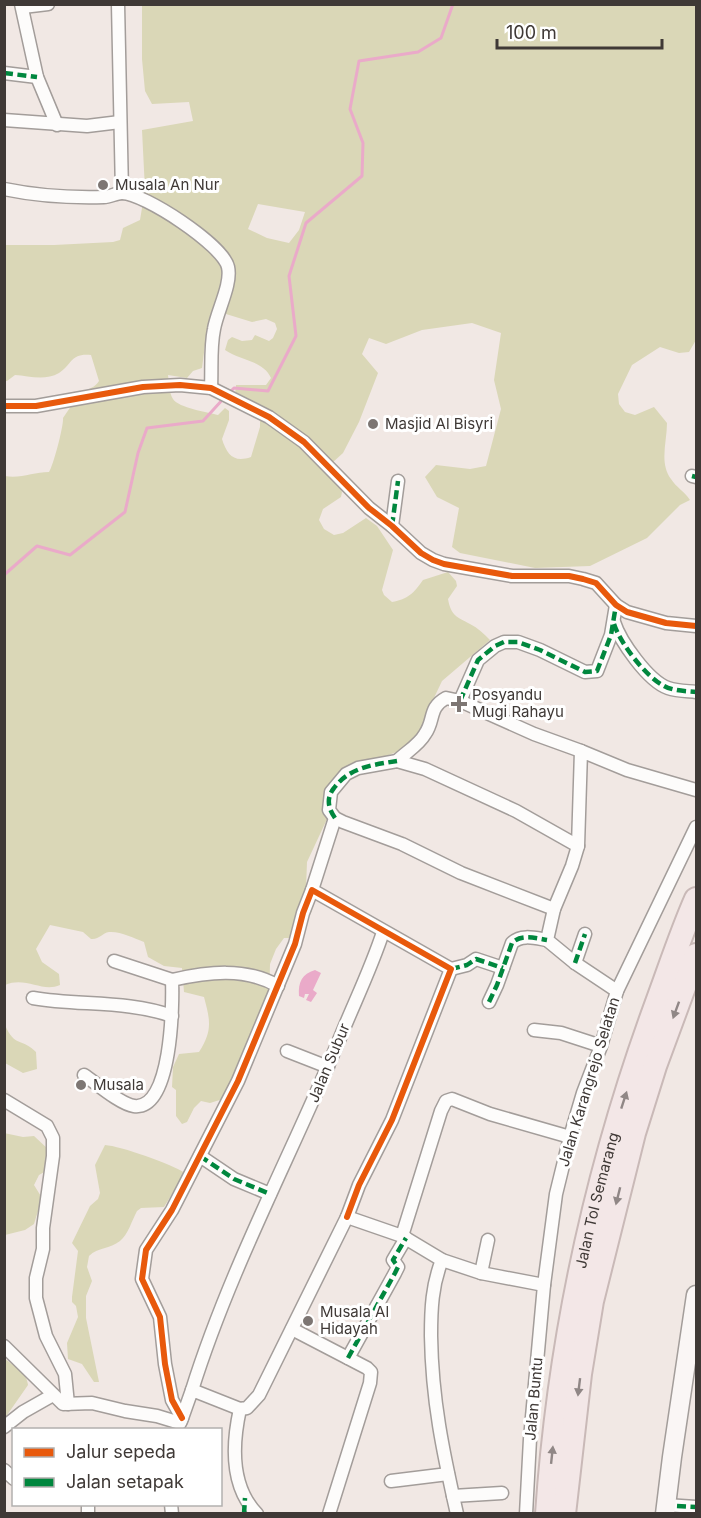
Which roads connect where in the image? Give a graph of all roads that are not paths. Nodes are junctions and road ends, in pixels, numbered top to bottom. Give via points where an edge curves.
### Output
1 (48, 4) edge
2 (118, 4) edge
3 (22, 6) edge
4 (4, 73) edge
5 (37, 77) junction
6 (4, 120) edge
7 (120, 122) junction
8 (57, 125) junction
9 (4, 189) edge
10 (122, 193) junction
11 (216, 390) junction
12 (4, 406) edge
13 (398, 481) dead end
14 (392, 525) junction
15 (616, 605) junction
16 (614, 622) junction
17 (696, 626) edge
18 (696, 692) edge
19 (460, 701) junction
20 (581, 751) junction
21 (397, 761) junction
22 (696, 790) edge
23 (335, 818) junction
24 (696, 827) edge
25 (578, 846) junction
26 (312, 890) junction
27 (696, 899) edge
28 (554, 909) junction
29 (383, 932) junction
30 (585, 934) dead end
31 (547, 940) junction
32 (696, 955) edge
33 (114, 961) dead end
34 (575, 963) junction
35 (502, 968) junction
36 (451, 969) junction
37 (172, 980) junction
38 (278, 986) junction
39 (617, 992) junction
40 (33, 998) dead end
41 (489, 1002) dead end
42 (172, 1016) junction
43 (534, 1030) dead end
44 (601, 1046) junction
45 (286, 1052) dead end
46 (328, 1067) junction
47 (84, 1075) dead end
48 (4, 1100) edge
49 (570, 1137) junction
50 (200, 1156) junction
51 (270, 1194) junction
52 (347, 1217) junction
53 (404, 1237) junction
54 (488, 1240) dead end
55 (442, 1260) junction
56 (481, 1273) junction
57 (544, 1285) junction
58 (696, 1295) edge
59 (292, 1329) junction
60 (4, 1346) edge
61 (348, 1358) junction
62 (192, 1390) junction
63 (53, 1395) junction
64 (68, 1404) junction
65 (240, 1410) junction
66 (180, 1424) edge
67 (4, 1427) edge
68 (448, 1474) junction
69 (391, 1481) dead end
70 (502, 1493) dead end
71 (453, 1496) junction
72 (245, 1498) junction
73 (696, 1507) edge
74 (666, 1509) edge
75 (244, 1514) edge
76 (257, 1514) edge
77 (329, 1514) edge
78 (457, 1514) edge
79 (526, 1514) edge
80 (547, 1514) edge
81 (564, 1514) edge

1 - 3 street
2 - 7 street
3 - 5 street
4 - 5 street
5 - 8 street
6 - 8 street
7 - 8 street
7 - 10 street
9 - 10 street via 59,198
10 - 11 street via 179,220 226,260 228,274 212,342
11 - 12 street via 180,385 143,387 36,406
11 - 14 street via 269,417 304,442 344,484
13 - 14 street
14 - 15 street via 432,560 512,576 583,579 596,584
15 - 16 street
15 - 17 street via 637,616
16 - 18 street via 617,634 631,653 660,683
16 - 19 street via 597,671 585,672 540,650 518,642 504,642 478,660
19 - 20 street
19 - 21 street via 446,698 439,702 424,737
20 - 22 street via 627,770
20 - 25 street
21 - 23 street via 346,774 328,800
21 - 25 street via 425,769 516,811
23 - 26 street
23 - 28 street
24 - 39 street, Jalan Karangrejo Selatan
25 - 28 street
26 - 29 street
26 - 38 street
80 -> 27 highway, Jalan Tol Semarang via 555,1422 574,1296 597,1195 636,1060
28 - 31 street
29 - 36 street
29 - 46 street, Jalan Subur
30 - 34 street
31 - 34 street
31 - 35 street via 516,938
32 -> 81 highway, Jalan Tol Semarang via 634,1133 595,1290 580,1374
33 - 37 street
34 - 39 street
35 - 36 street via 476,959
35 - 41 street
36 - 52 street via 392,1120
37 - 38 street via 239,973 260,976
37 - 42 street
38 - 50 street via 238,1081
39 - 44 street, Jalan Karangrejo Selatan
40 - 42 street via 120,1005
42 - 47 street via 161,1084 150,1102 132,1106
43 - 44 street via 561,1033
44 - 49 street, Jalan Karangrejo Selatan
45 - 46 street
46 - 51 street, Jalan Subur
48 - 64 street via 47,1126 53,1138 36,1298 46,1336 65,1374
49 - 53 street via 452,1099 446,1101
49 - 57 street, Jalan Karangrejo Selatan via 556,1194
50 - 51 street via 234,1179
50 - 66 street via 146,1250 142,1271 145,1288 159,1317 172,1400
51 - 62 street, Jalan Subur
52 - 53 street
52 - 59 street
53 - 55 street
53 - 61 street via 393,1260 398,1267
54 - 56 street
55 - 56 street
55 - 68 street via 433,1293 431,1346 436,1416
56 - 57 street
57 - 79 street, Jalan Buntu
58 - 74 main road
59 - 61 street
59 - 65 street via 259,1395 248,1408
60 - 63 street
61 - 77 street via 370,1370 371,1377
62 - 65 street
62 - 66 street
63 - 64 street
63 - 67 street
64 - 66 street via 92,1402
65 - 72 street via 235,1463
68 - 69 street
68 - 71 street
70 - 71 street
71 - 78 street
72 - 75 street
72 - 76 street
73 - 74 street

